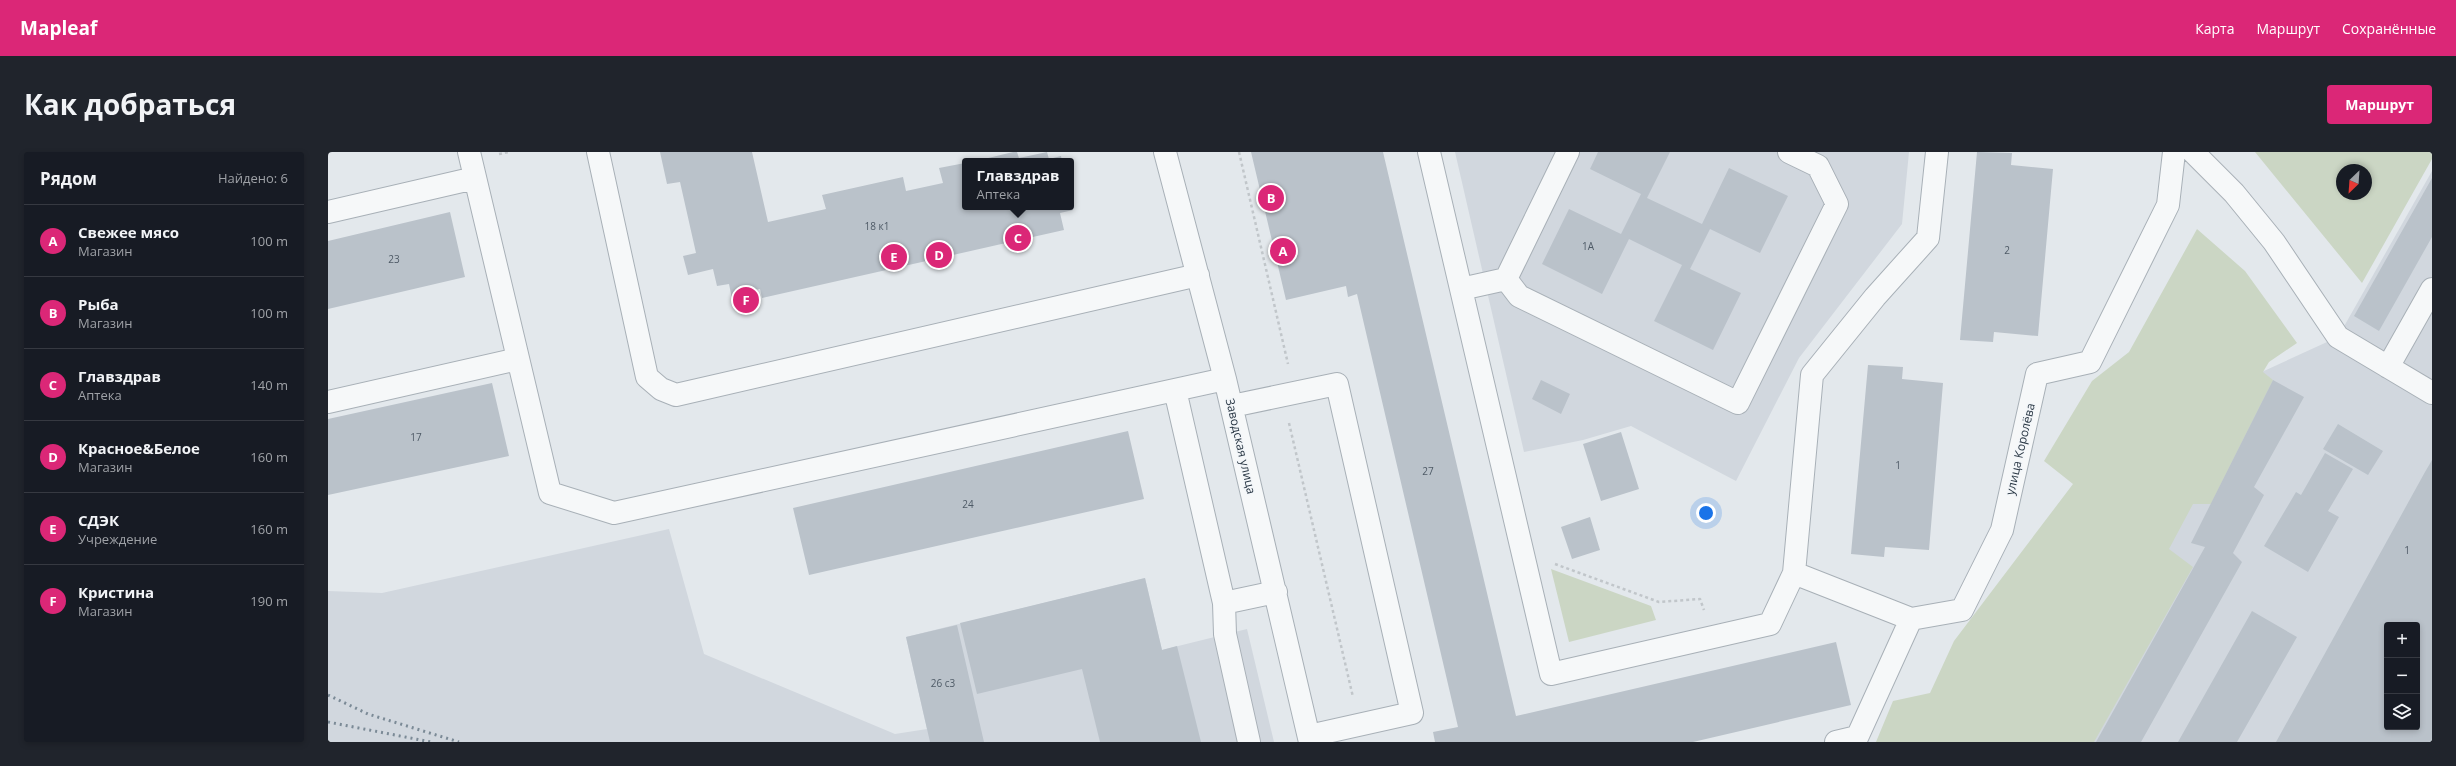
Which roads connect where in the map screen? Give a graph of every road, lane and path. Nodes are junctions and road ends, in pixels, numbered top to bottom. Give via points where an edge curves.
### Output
1 (469, 152) edge
2 (598, 152) edge
3 (1164, 152) edge
4 (1239, 152) edge
5 (1428, 152) edge
6 (1568, 152) edge
7 (1789, 152) edge
8 (1937, 152) edge
9 (2174, 152) edge
10 (2193, 152) edge
11 (475, 178) junction
12 (328, 212) edge
13 (1198, 275) junction
14 (1506, 279) junction
15 (1461, 289) junction
16 (2432, 289) edge
17 (518, 359) junction
18 (2388, 367) junction
19 (1225, 379) junction
20 (1175, 390) junction
21 (1294, 393) junction
22 (2432, 393) edge
23 (328, 402) edge
24 (1232, 406) junction
25 (1522, 552) junction
26 (1794, 573) junction
27 (1276, 592) junction
28 (1224, 602) junction
29 (1911, 619) junction
30 (1714, 636) junction
31 (1360, 724) junction
32 (1310, 739) edge
33 (1856, 740) edge
34 (1249, 742) edge
35 (1836, 742) edge

1 - 11 street
2 - 13 street via 648,376 661,389 676,395
3 - 13 street, Заводская улица
4 - 21 path
5 - 15 street
6 - 14 street
7 - 14 street via 1818,166 1837,204 1738,402 1519,296
8 - 26 street via 1928,238 1875,297 1812,375
9 - 29 street, улица Королёва via 2168,205 2090,362 2037,374 2002,530 1962,610
10 - 18 street via 2234,193 2274,242 2338,337
11 - 12 street
11 - 17 street
13 - 19 street, Заводская улица
14 - 15 street
15 - 25 street
16 - 18 street
17 - 20 street via 550,492 614,514
17 - 23 street
18 - 22 street
19 - 20 street
19 - 24 street, Заводская улица
20 - 28 street
21 - 24 street
21 - 31 path via 1289,426
21 - 31 street via 1337,384 1412,713
24 - 27 street, Заводская улица
25 - 30 path via 1659,602 1700,599
25 - 30 street via 1551,674
26 - 29 street
26 - 30 street via 1770,624
27 - 28 street
27 - 32 street, Заводская улица
28 - 34 street via 1225,634
29 - 33 street
31 - 32 street
33 - 35 street

